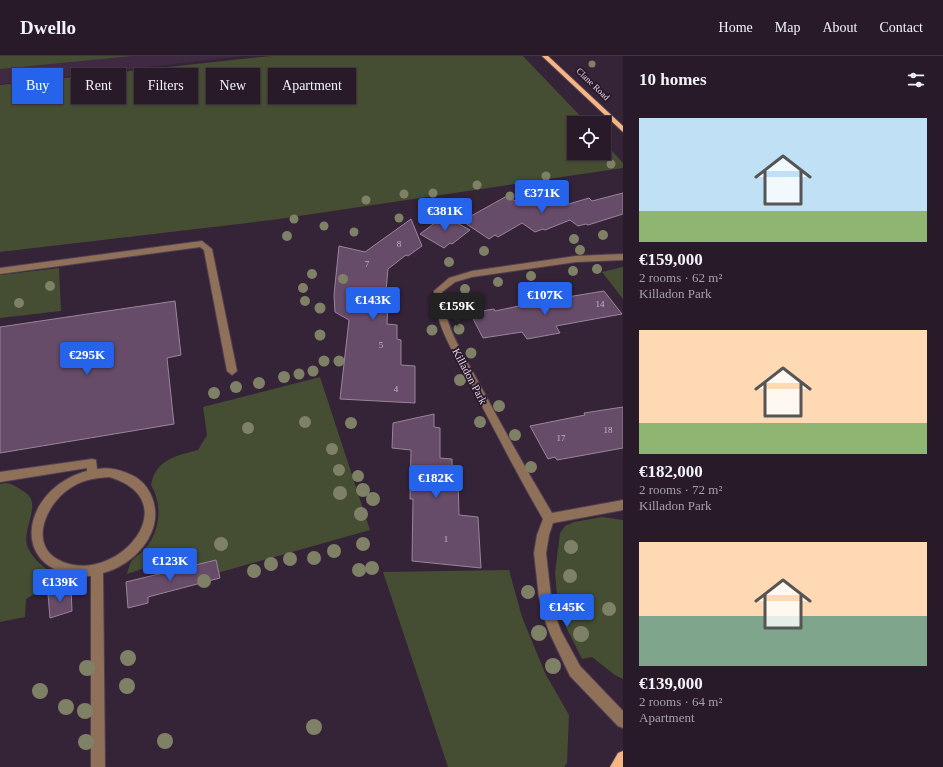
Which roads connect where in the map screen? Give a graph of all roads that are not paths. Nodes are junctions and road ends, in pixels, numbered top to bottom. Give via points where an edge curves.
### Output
1 (545, 56) edge
2 (623, 130) edge
3 (623, 257) edge
4 (0, 271) edge
5 (232, 371) dead end
6 (92, 473) junction
7 (0, 477) edge
8 (623, 505) edge
9 (549, 518) junction
10 (97, 571) junction
11 (623, 721) edge
12 (623, 758) edge
13 (98, 767) edge
14 (617, 767) edge

1 - 2 main road, Clane Road
3 - 9 street, Killadon Park via 576,259 472,274 452,280 438,291 438,306 450,337 517,464
4 - 5 street via 202,244 208,249
6 - 7 street via 92,463
6 - 10 street via 125,476 138,484 146,496 150,510 148,525 130,554
6 - 10 street via 66,485 48,500 40,514 36,531 38,544 44,556 54,565 68,571
8 - 9 street
9 - 11 street via 540,553 545,597 552,622 575,671
10 - 13 street
12 - 14 main road

